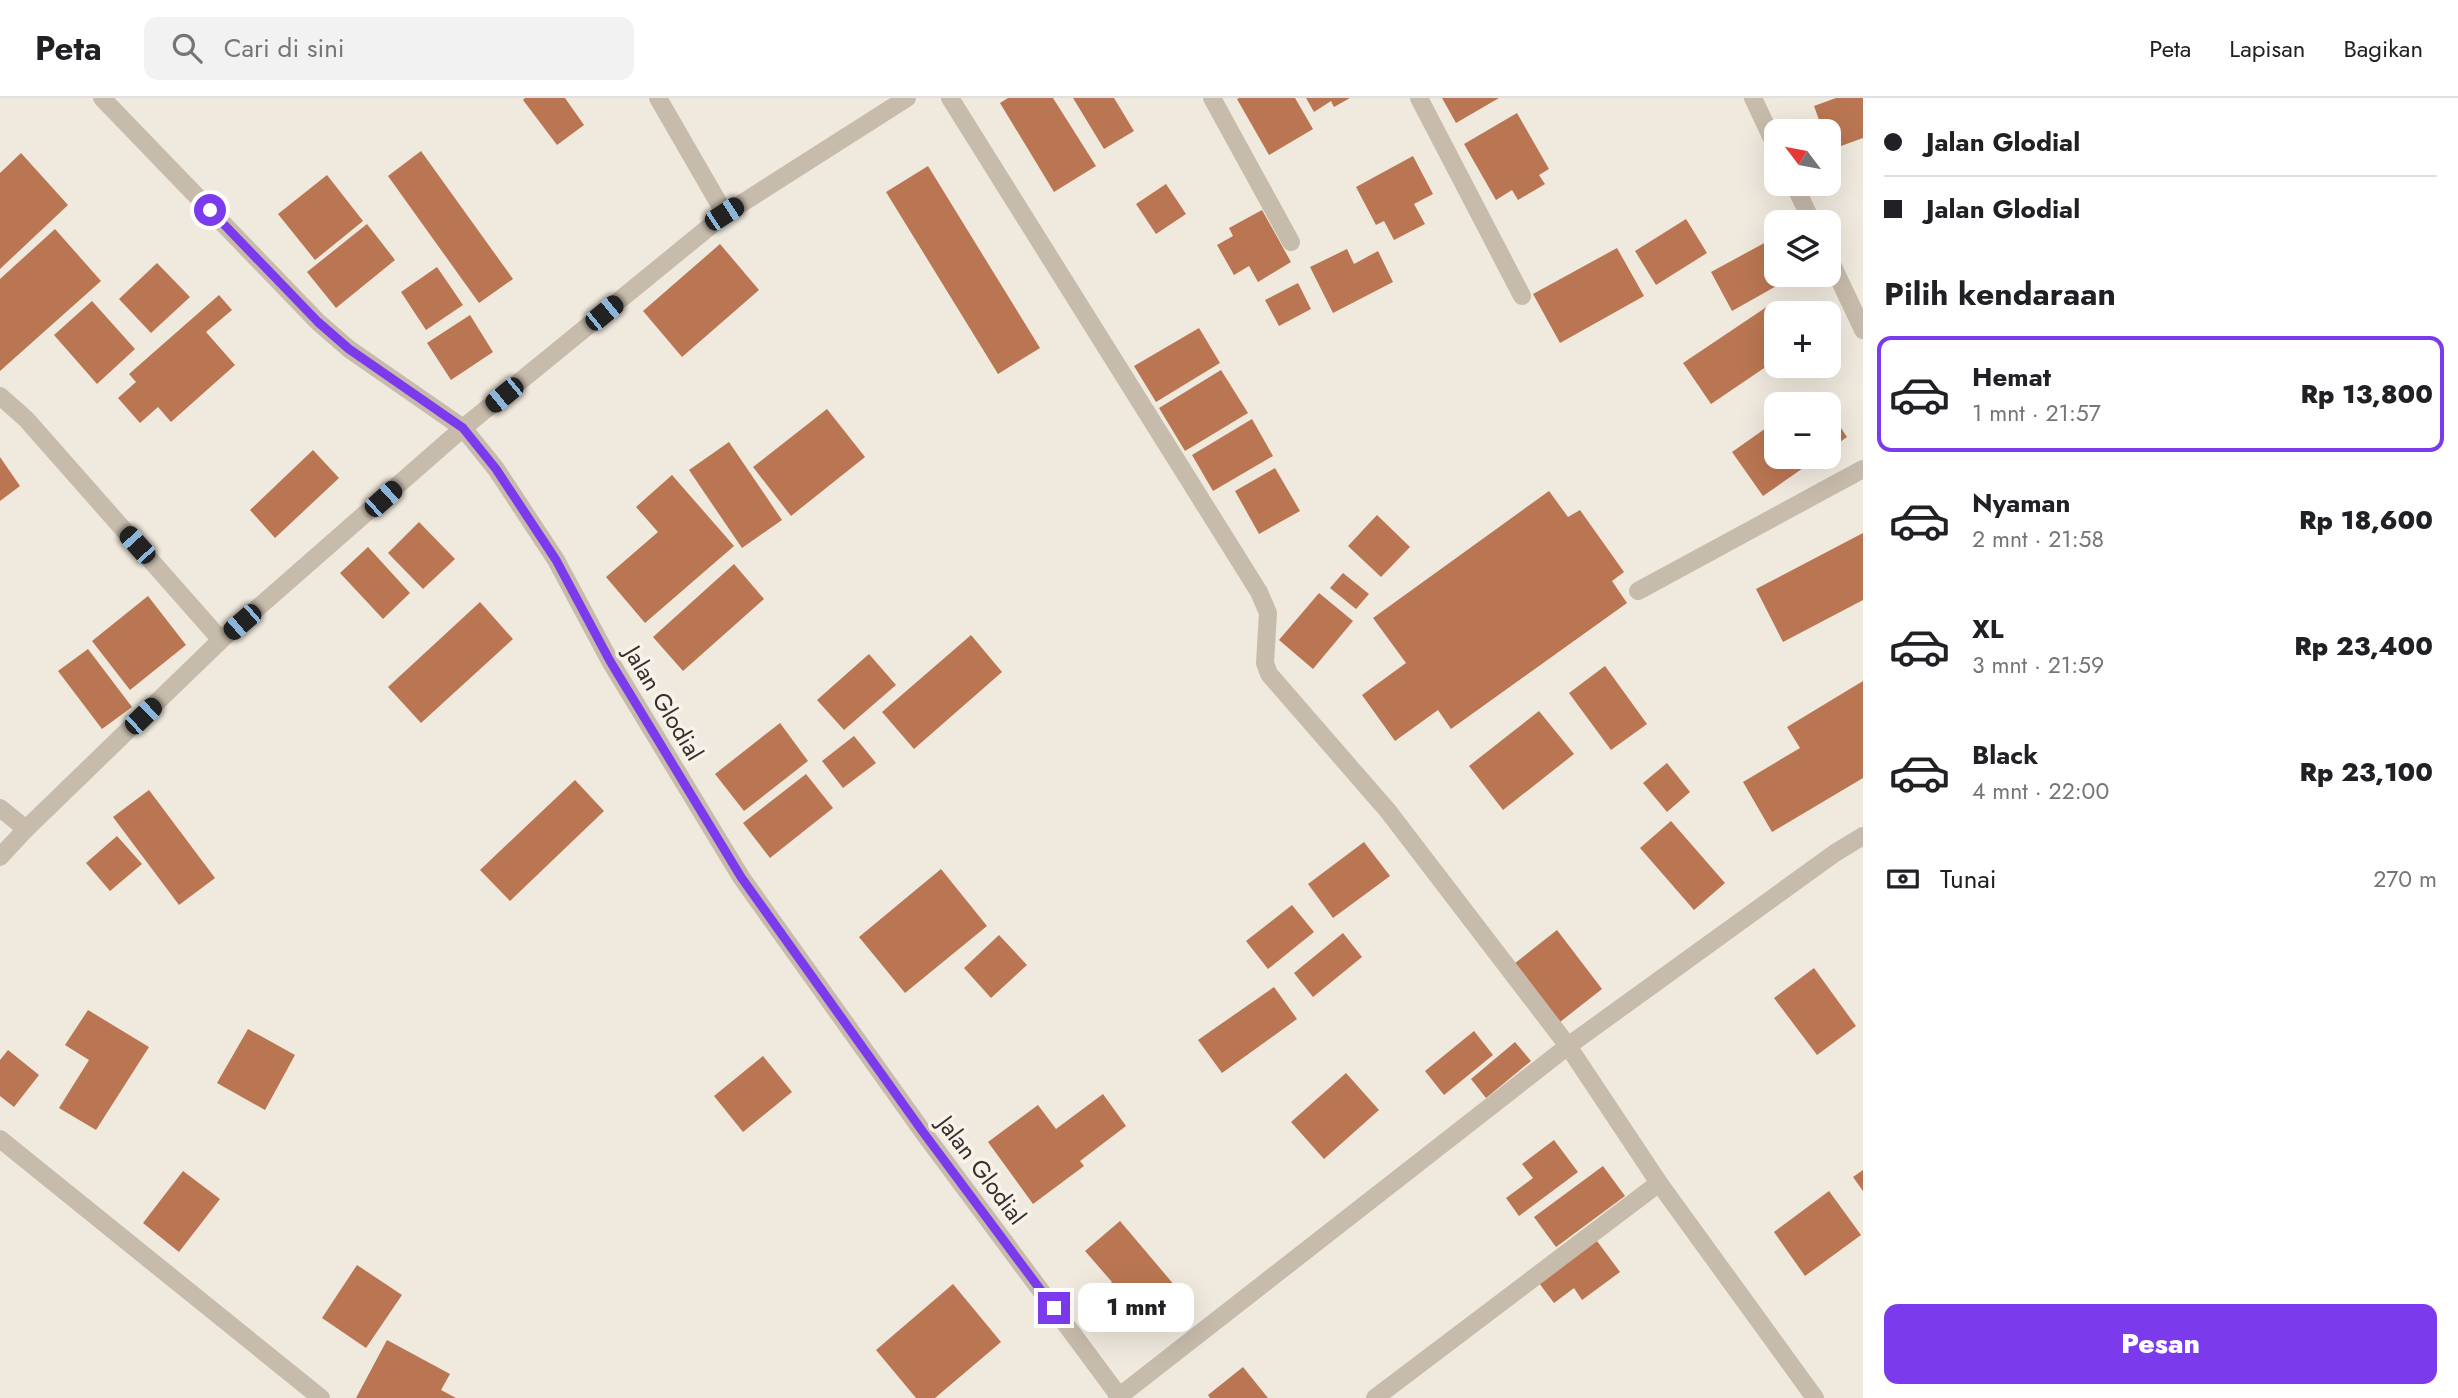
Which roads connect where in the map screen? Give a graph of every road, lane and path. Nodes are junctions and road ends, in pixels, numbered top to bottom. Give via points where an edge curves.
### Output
1 (103, 98) edge
2 (658, 98) edge
3 (907, 98) edge
4 (950, 98) edge
5 (1212, 98) edge
6 (1419, 98) edge
7 (1753, 98) edge
8 (1764, 121) edge
9 (724, 214) junction
10 (1291, 242) dead end
11 (1841, 283) edge
12 (1522, 296) dead end
13 (1863, 330) edge
14 (0, 396) edge
15 (463, 428) junction
16 (1863, 469) edge
17 (1638, 591) dead end
18 (221, 640) junction
19 (0, 808) edge
20 (26, 829) junction
21 (1863, 836) edge
22 (0, 858) edge
23 (1568, 1046) junction
24 (0, 1139) edge
25 (1659, 1183) junction
26 (1118, 1397) edge
27 (321, 1398) edge
28 (1376, 1398) edge
29 (1815, 1398) edge

1 - 15 street, Jalan Glodial via 318,322 349,349
2 - 9 street
3 - 9 street
4 - 23 street via 1259,592 1268,613 1265,655 1269,674 1388,811
5 - 10 street
6 - 12 street
7 - 8 street
9 - 15 street
11 - 13 street
14 - 18 street via 26,419
15 - 18 street
15 - 26 street, Jalan Glodial via 556,560 610,661 741,877
16 - 17 street
18 - 20 street
19 - 20 street
20 - 22 street
21 - 23 street
23 - 25 street
23 - 26 street
24 - 27 street
25 - 28 street
25 - 29 street

